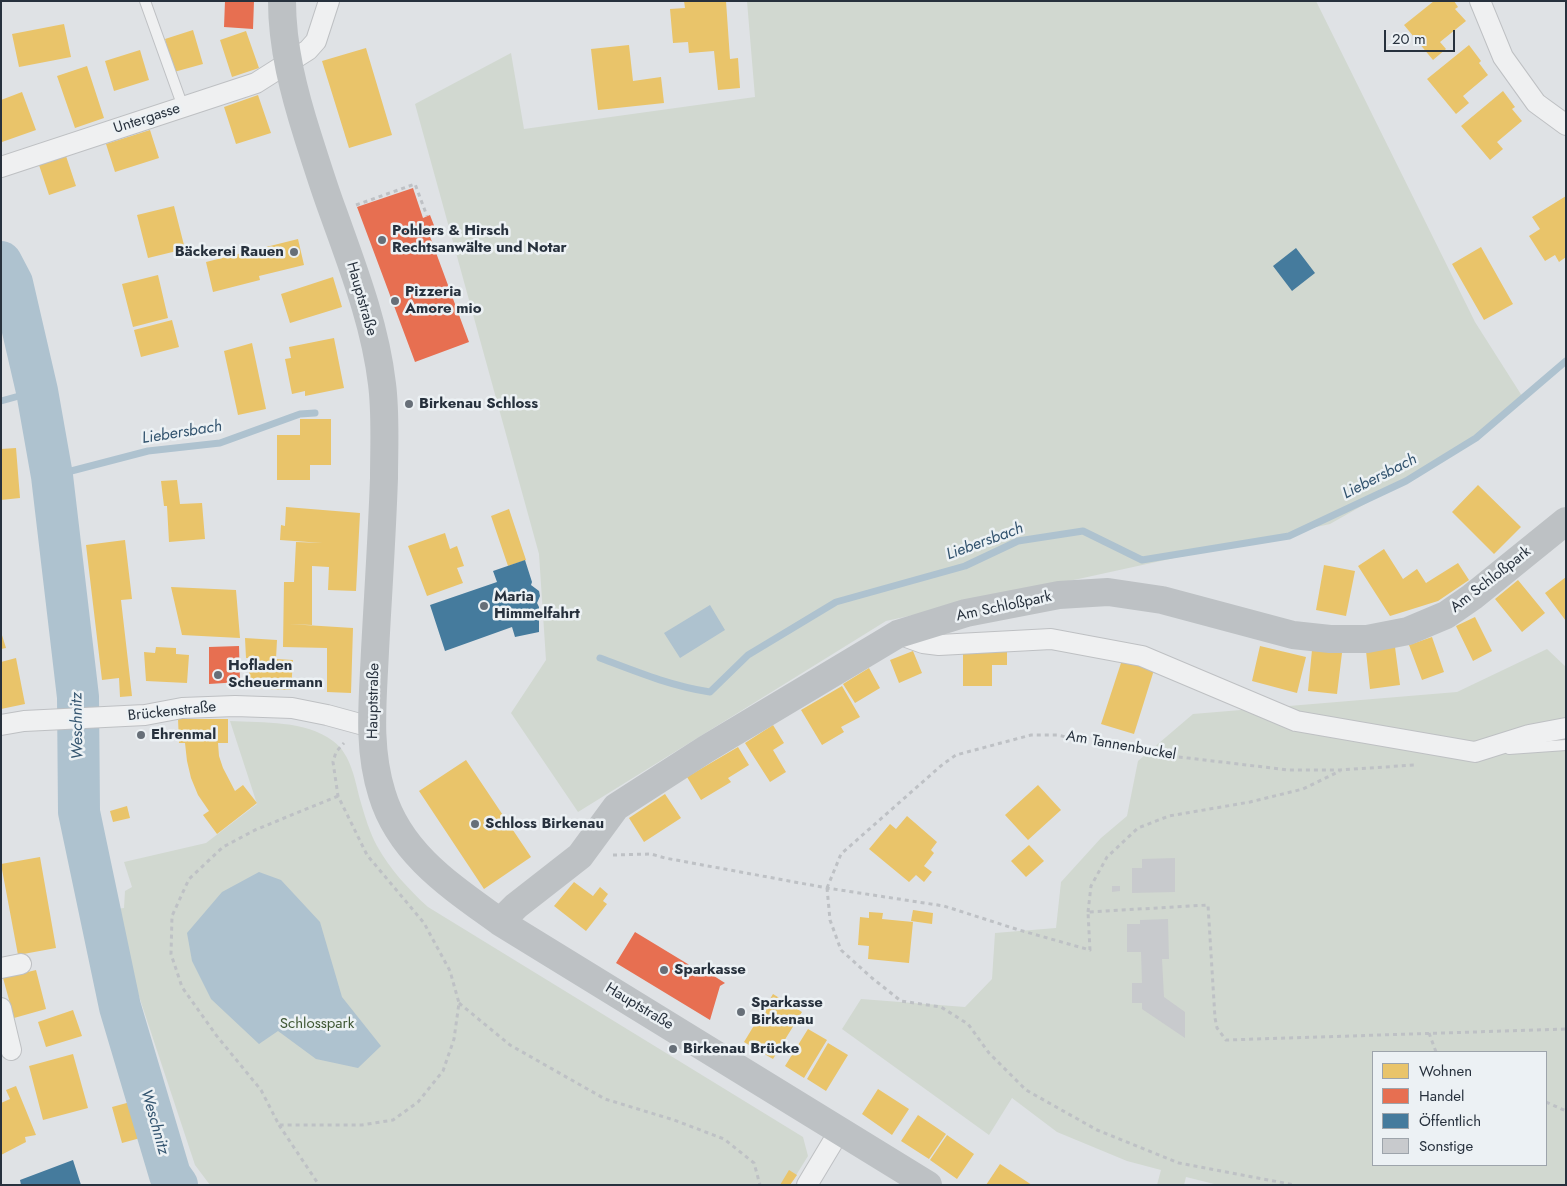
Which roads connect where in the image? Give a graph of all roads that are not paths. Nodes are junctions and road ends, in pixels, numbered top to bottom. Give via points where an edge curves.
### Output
1 (145, 1) edge
2 (282, 1) edge
3 (329, 1) edge
4 (1480, 1) edge
5 (288, 62) junction
6 (183, 107) junction
7 (1566, 125) edge
8 (1, 167) edge
9 (1566, 521) edge
10 (898, 634) junction
11 (1, 725) edge
12 (371, 727) junction
13 (1566, 728) edge
14 (1566, 745) edge
15 (1475, 752) junction
16 (500, 922) junction
17 (21, 964) dead end
18 (1, 968) edge
19 (1, 1008) edge
20 (11, 1050) dead end
21 (840, 1130) junction
22 (807, 1185) edge
23 (928, 1185) edge

1 - 6 lane
2 - 5 main road, Hauptstraße
3 - 5 street, Untergasse via 316,41
4 - 7 street via 1502,57 1536,103
5 - 6 street, Untergasse via 256,82
5 - 12 main road, Hauptstraße via 299,107 358,281 382,383 385,427
6 - 8 street, Untergasse
9 - 10 main road, Am Schloßpark via 1446,615 1408,631 1367,639 1292,635 1162,600 1108,592 1059,595 975,611
10 - 15 street via 939,645 1051,639 1142,656 1296,721
10 - 16 main road, Am Schloßpark via 616,807 580,856
11 - 12 street, Brückenstraße via 24,720 120,717 182,708 235,706 292,708
12 - 16 main road, Hauptstraße via 377,775 396,828 444,881
13 - 15 street via 1529,735
14 - 15 lane
16 - 21 main road, Hauptstraße
17 - 18 street
19 - 20 street
21 - 22 street
21 - 23 main road, Hauptstraße

